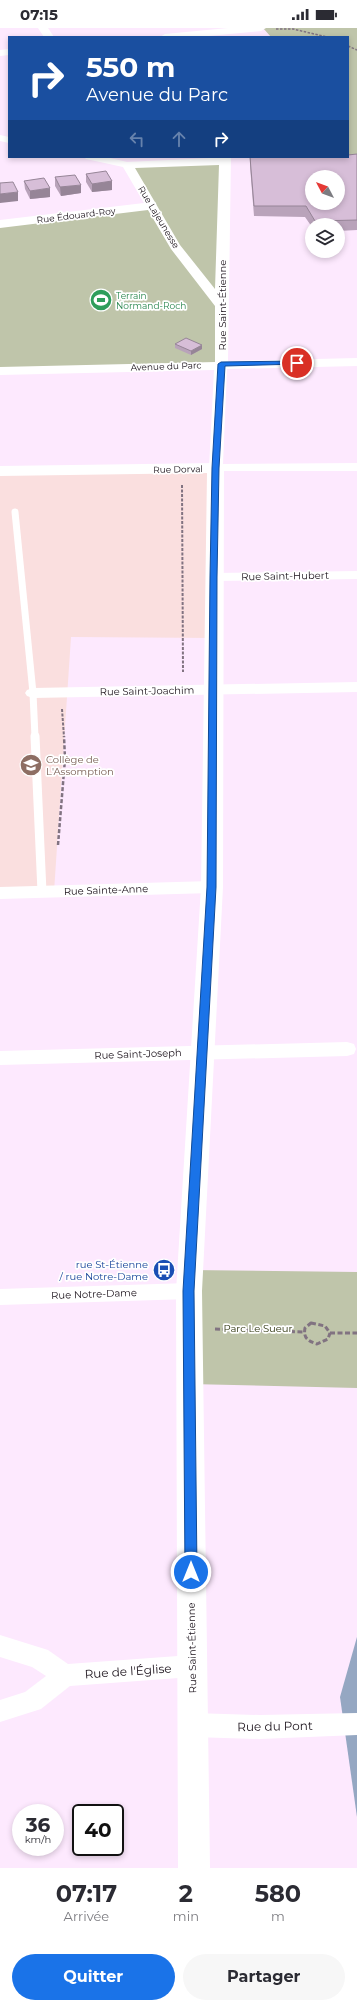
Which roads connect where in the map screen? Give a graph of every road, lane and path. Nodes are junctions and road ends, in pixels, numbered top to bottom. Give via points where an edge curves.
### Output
1 (261, 28) edge
2 (176, 36) edge
3 (323, 36) edge
4 (95, 158) edge
5 (224, 159) edge
6 (127, 165) junction
7 (152, 206) junction
8 (0, 224) edge
9 (222, 306) junction
10 (357, 362) edge
11 (221, 364) junction
12 (0, 371) edge
13 (357, 467) edge
14 (216, 468) junction
15 (0, 472) edge
16 (175, 485) dead end
17 (15, 512) dead end
18 (357, 575) edge
19 (213, 577) junction
20 (177, 675) dead end
21 (357, 687) edge
22 (214, 690) junction
23 (33, 693) junction
24 (60, 693) junction
25 (57, 853) dead end
26 (212, 887) junction
27 (42, 892) junction
28 (0, 893) edge
29 (347, 1049) dead end
30 (202, 1051) junction
31 (0, 1058) edge
32 (189, 1291) junction
33 (0, 1297) edge
34 (189, 1328) junction
35 (304, 1332) junction
36 (330, 1333) junction
37 (357, 1333) edge
38 (0, 1646) edge
39 (192, 1666) junction
40 (65, 1675) junction
41 (0, 1711) edge
42 (357, 1724) edge
43 (193, 1725) junction
44 (194, 1868) edge

1 - 2 street
1 - 3 path via 293,29
4 - 6 street
5 - 6 street
5 - 9 street, Rue Saint-Étienne
6 - 7 street, Rue Lajeunesse
7 - 8 street, Rue Édouard-Roy
7 - 9 street, Rue Lajeunesse via 175,246
9 - 11 street, Rue Saint-Étienne
10 - 11 street, Avenue du Parc
11 - 12 street, Avenue du Parc
11 - 14 street, Rue Saint-Étienne
13 - 14 street, Rue Dorval
14 - 15 street, Rue Dorval
14 - 19 street, Rue Saint-Étienne
16 - 20 path via 183,485 184,672
17 - 23 lane
18 - 19 street, Rue Saint-Hubert
19 - 22 street, Rue Saint-Étienne
21 - 22 street, Rue Saint-Joachim
22 - 24 street, Rue Saint-Joachim
22 - 26 street, Rue Saint-Étienne
23 - 24 street, Rue Saint-Joachim
23 - 27 lane
24 - 25 path via 65,759
26 - 27 street, Rue Sainte-Anne
26 - 30 street, Rue Saint-Étienne
27 - 28 street, Rue Sainte-Anne
29 - 30 street, Rue Saint-Joseph
30 - 31 street, Rue Saint-Joseph
30 - 32 street, Rue Saint-Étienne
32 - 33 street, Rue Notre-Dame
32 - 34 street, Rue Saint-Étienne
34 - 35 path
34 - 39 street, Rue Saint-Étienne
35 - 36 path via 311,1323 319,1323 327,1326
35 - 36 path via 306,1339 317,1344 328,1339
36 - 37 path
38 - 40 street via 39,1658
39 - 40 street, Rue de l'Église
39 - 43 street, Rue Saint-Étienne
40 - 41 street via 32,1701
42 - 43 street, Rue du Pont via 260,1727
43 - 44 street, Rue Saint-Étienne

